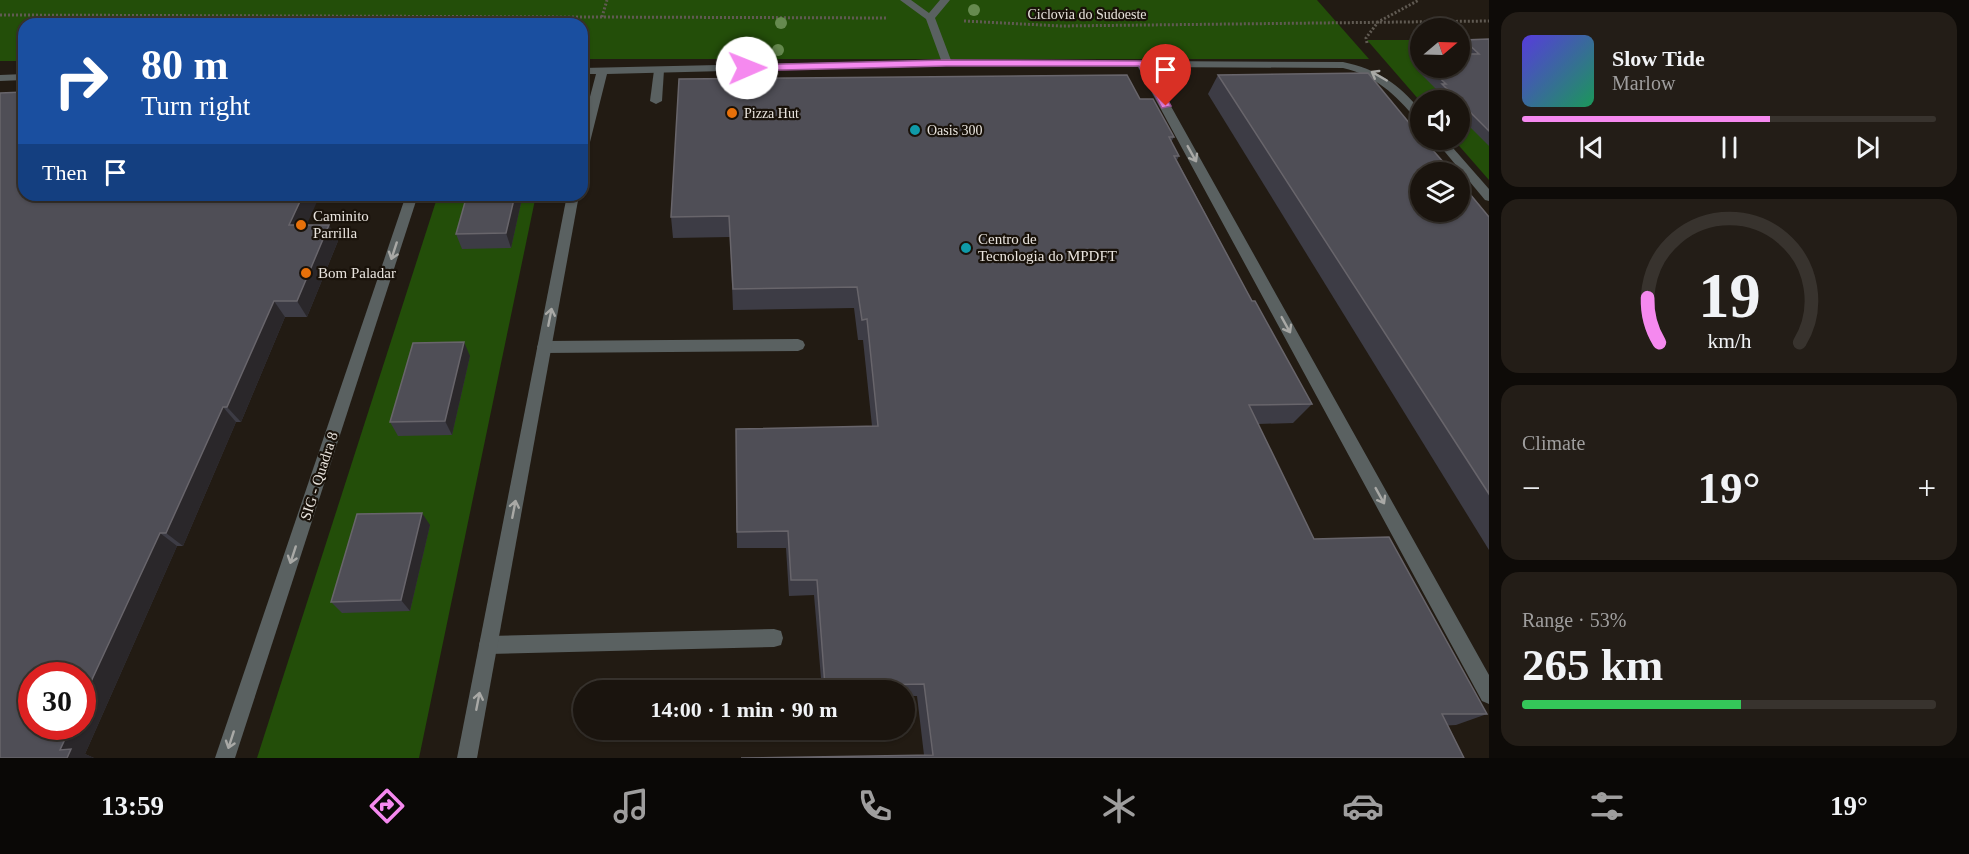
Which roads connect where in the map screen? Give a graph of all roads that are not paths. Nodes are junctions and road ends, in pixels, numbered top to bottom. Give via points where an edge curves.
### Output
1 (905, 0) edge
2 (945, 0) edge
3 (930, 18) junction
4 (946, 63) junction
5 (1142, 64) junction
6 (658, 70) junction
7 (588, 71) edge
8 (602, 71) junction
9 (0, 78) edge
10 (18, 78) edge
11 (656, 101) dead end
12 (1410, 105) edge
13 (588, 125) edge
14 (1449, 150) edge
15 (1489, 197) edge
16 (410, 201) edge
17 (572, 201) edge
18 (798, 345) dead end
19 (544, 347) junction
20 (774, 639) dead end
21 (488, 645) junction
22 (1489, 694) edge
23 (225, 758) edge
24 (467, 758) edge

1 - 3 street
2 - 3 street
3 - 4 street
4 - 5 street
4 - 6 street
12 -> 5 street via 1397,89 1374,73 1343,64
5 -> 22 street
6 - 8 street
6 - 11 street
7 - 8 street
8 - 13 street
9 - 10 street
14 - 15 street
16 -> 23 street, SIG - Quadra 8
19 -> 17 street
18 - 19 street
21 -> 19 street
20 - 21 street
24 -> 21 street

